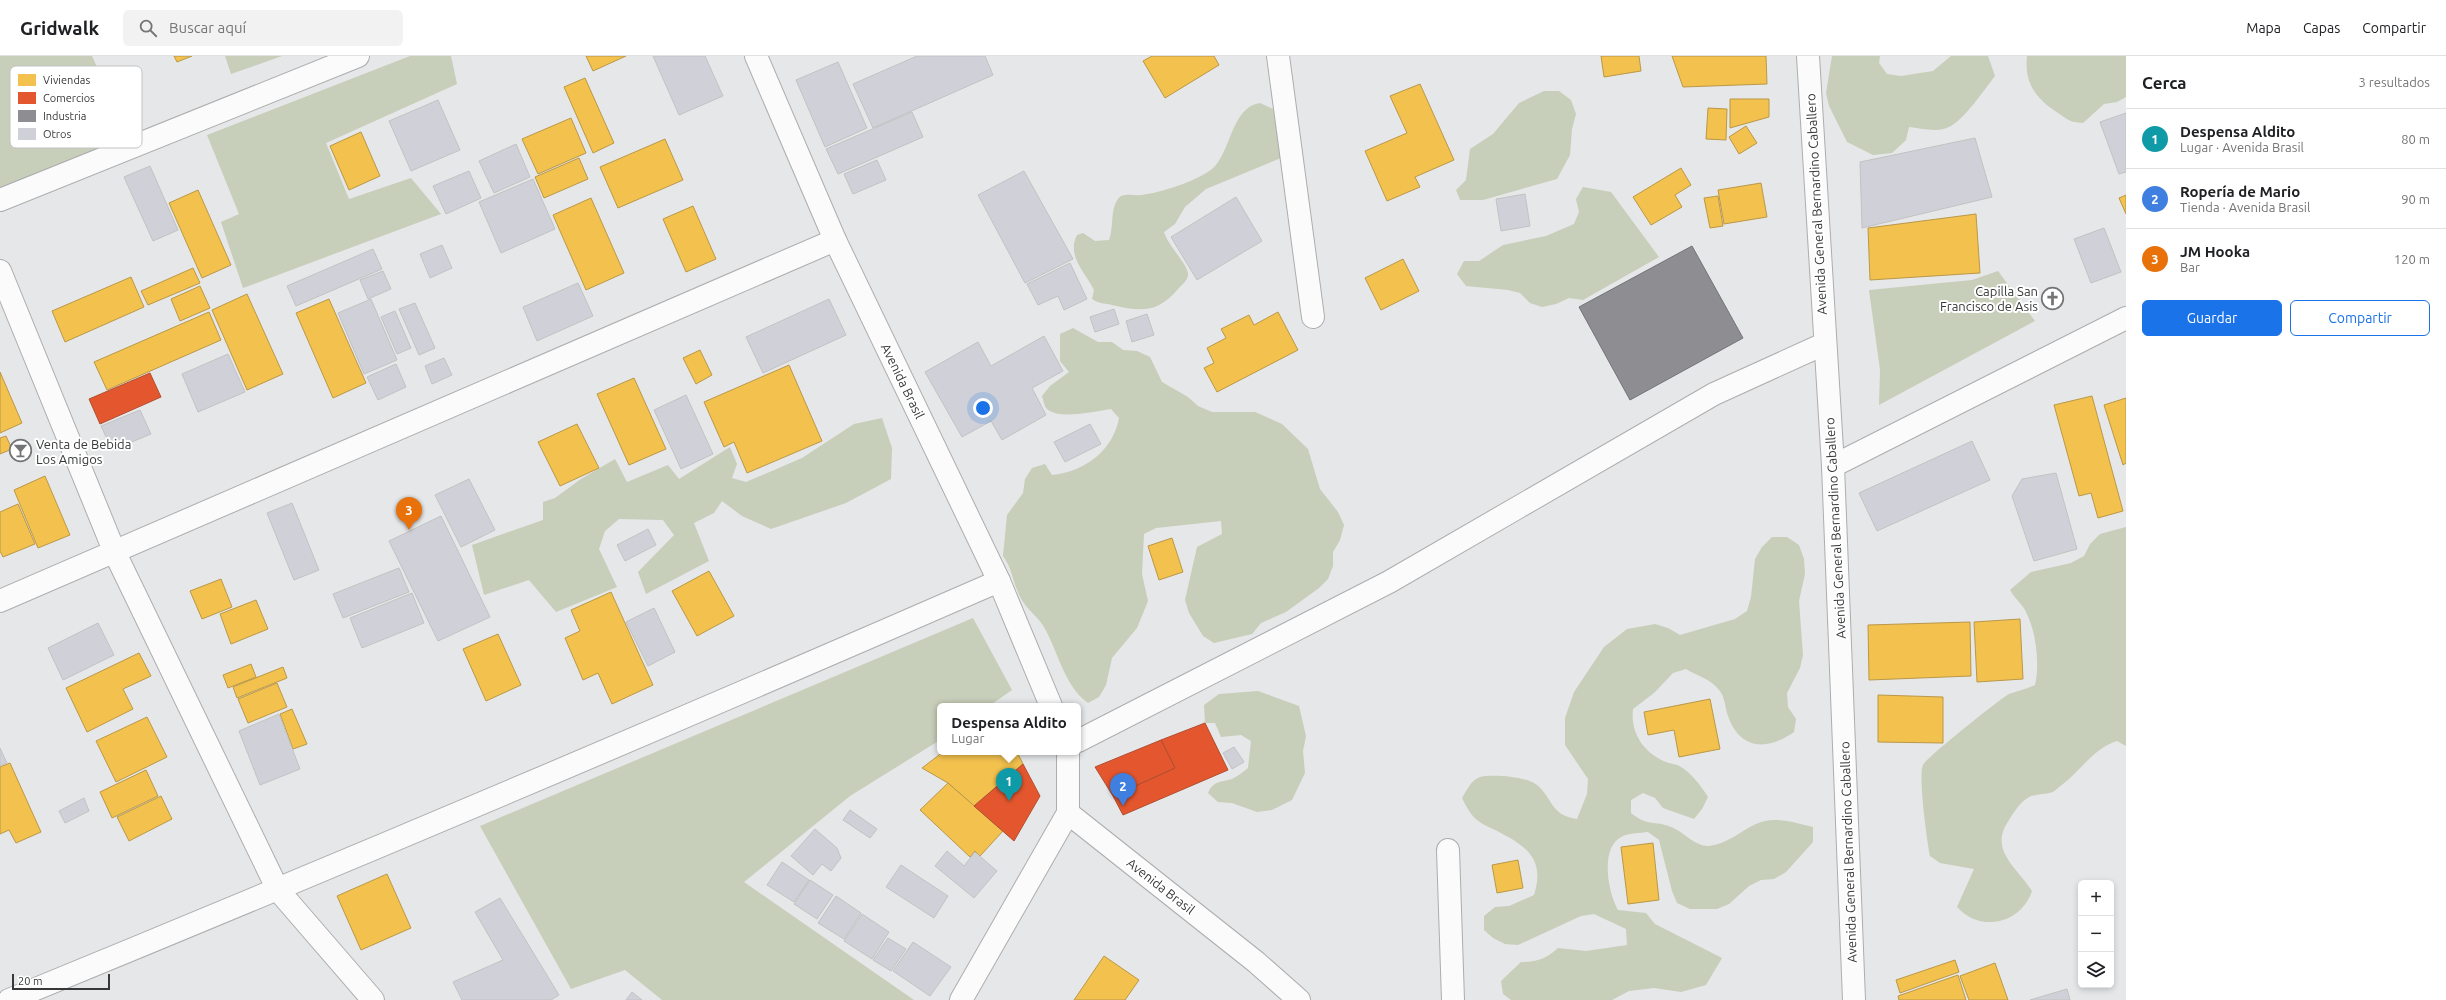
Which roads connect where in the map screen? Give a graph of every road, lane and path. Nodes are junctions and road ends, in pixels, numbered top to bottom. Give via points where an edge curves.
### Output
1 (358, 56) edge
2 (756, 56) edge
3 (1278, 56) edge
4 (1808, 56) edge
5 (142, 143) edge
6 (129, 148) edge
7 (0, 200) edge
8 (835, 240) junction
9 (0, 271) edge
10 (1313, 317) dead end
11 (2126, 318) edge
12 (1824, 344) junction
13 (1833, 466) junction
14 (115, 553) junction
15 (999, 581) junction
16 (0, 601) edge
17 (1050, 703) edge
18 (1081, 740) edge
19 (1068, 755) edge
20 (1068, 813) junction
21 (1448, 850) dead end
22 (278, 890) junction
23 (9, 1000) edge
24 (374, 1000) edge
25 (961, 1000) edge
26 (1299, 1000) edge
27 (1454, 1000) edge
28 (1854, 1000) edge

1 - 5 street
2 - 8 street, Avenida Brasil
3 - 10 street
4 - 12 street, Avenida General Bernardino Caballero
6 - 7 street
8 - 14 street
8 - 15 street, Avenida Brasil
9 - 14 street
11 - 13 street
12 - 13 street, Avenida General Bernardino Caballero
12 - 18 street via 1714,394 1389,582
13 - 28 street, Avenida General Bernardino Caballero
14 - 16 street
14 - 22 street
15 - 17 street, Avenida Brasil
15 - 22 street via 732,698
19 - 20 street
20 - 25 street
20 - 26 street, Avenida Brasil via 1256,962
21 - 27 street
22 - 23 street
22 - 24 street

